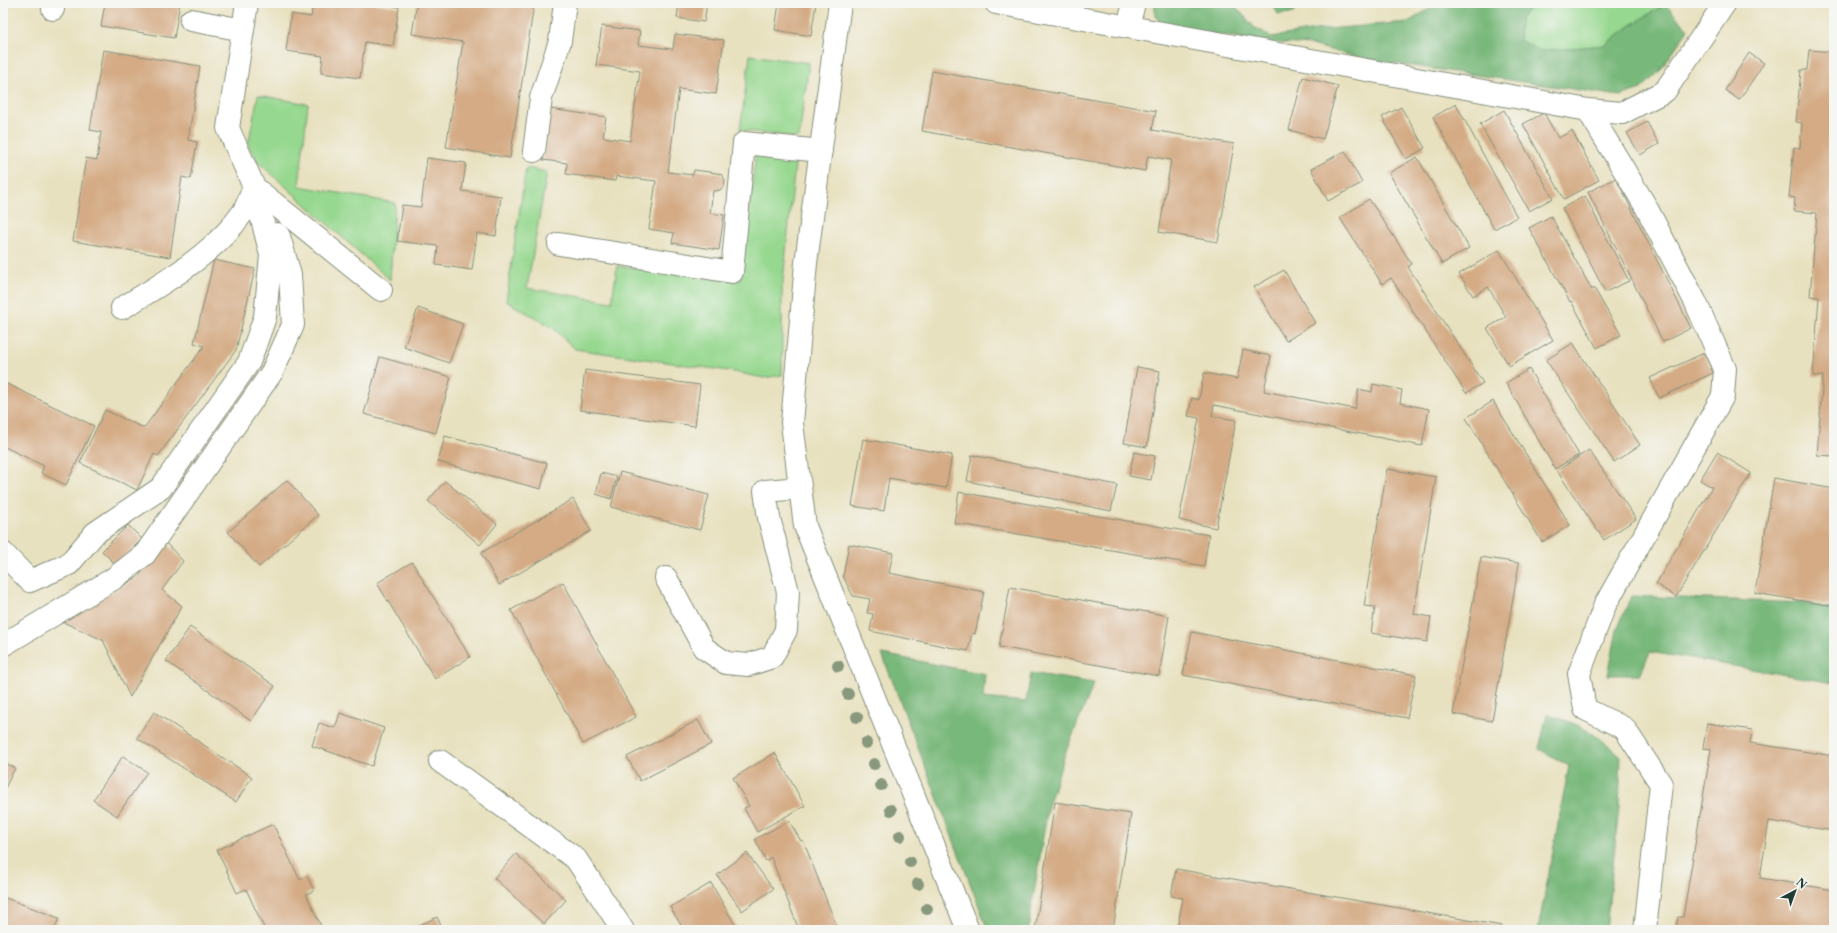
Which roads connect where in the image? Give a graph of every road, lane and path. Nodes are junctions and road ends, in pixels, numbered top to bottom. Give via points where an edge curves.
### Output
1 (247, 3) edge
2 (565, 3) edge
3 (840, 3) edge
4 (996, 3) edge
5 (1134, 3) edge
6 (1725, 3) edge
7 (191, 20) dead end
8 (1128, 27) junction
9 (243, 30) junction
10 (1588, 110) junction
11 (534, 151) dead end
12 (821, 151) junction
13 (254, 188) junction
14 (264, 222) junction
15 (559, 244) dead end
16 (381, 290) dead end
17 (122, 308) dead end
18 (800, 488) junction
19 (3, 553) edge
20 (666, 578) dead end
21 (3, 645) edge
22 (440, 761) dead end
23 (623, 930) edge
24 (968, 930) edge
25 (1645, 930) edge

1 - 9 street
2 - 11 street via 560,41 541,98
3 - 12 street
4 - 8 street
5 - 8 street
6 - 10 street via 1664,91 1622,113
7 - 9 street
8 - 10 street
9 - 13 street via 228,128
10 - 25 street via 1645,205 1696,303 1725,369 1723,396 1605,605 1579,674 1584,709 1624,728 1661,784
12 - 15 street via 744,143 732,272
12 - 18 street via 806,263 792,423
13 - 14 street
13 - 16 street
13 - 17 street via 242,214 226,234 170,280
14 - 19 street via 271,255 265,317 249,362 162,488 95,533 69,564 30,581
14 - 21 street via 279,236 290,275 293,324 272,372 145,554 113,579
18 - 20 street via 765,491 769,518 788,592 786,630 772,657 748,665 726,663 704,648
18 - 24 street via 805,526
22 - 23 street via 576,859

